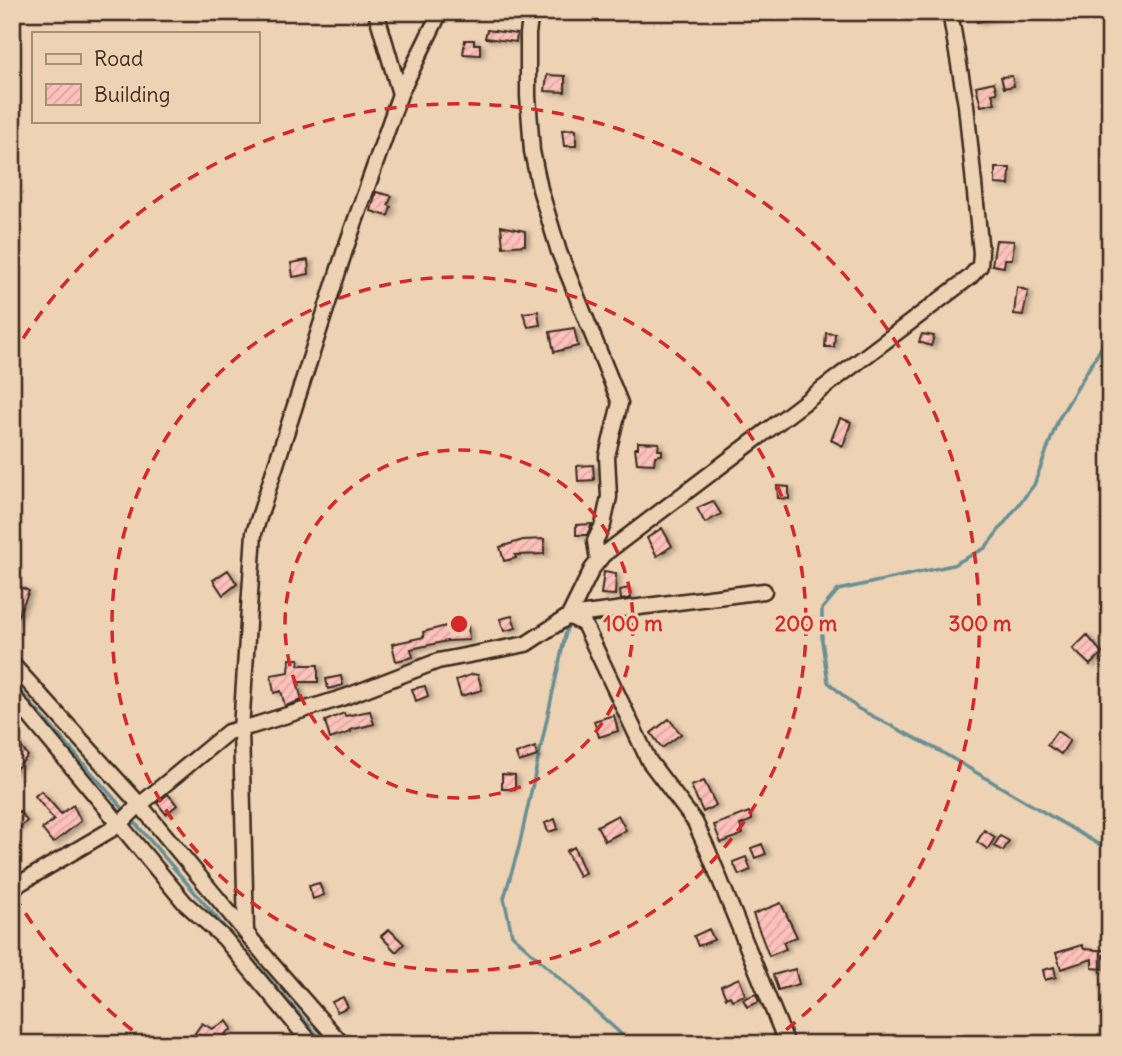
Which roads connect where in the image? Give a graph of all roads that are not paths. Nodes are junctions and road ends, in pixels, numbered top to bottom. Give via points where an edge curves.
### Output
1 (376, 12) edge
2 (440, 12) edge
3 (531, 12) edge
4 (950, 12) edge
5 (400, 94) junction
6 (598, 561) junction
7 (764, 591) dead end
8 (569, 616) junction
9 (12, 664) edge
10 (12, 695) edge
11 (241, 729) junction
12 (138, 807) junction
13 (119, 825) junction
14 (12, 888) edge
15 (246, 932) junction
16 (312, 1044) edge
17 (342, 1044) edge
18 (787, 1044) edge

1 - 5 street
2 - 5 street
3 - 6 street via 528,96 540,188 559,252 620,403 607,456 609,497 594,541
4 - 6 street via 966,105 980,266
5 - 11 street via 254,533
6 - 8 street
7 - 8 street
8 - 11 street via 526,644 438,661 345,697
8 - 18 street via 584,624 649,761 695,822
9 - 12 street
10 - 13 street
11 - 12 street via 218,738
11 - 15 street
12 - 13 street
12 - 15 street
13 - 14 street
13 - 16 street via 185,903 224,938
15 - 17 street

